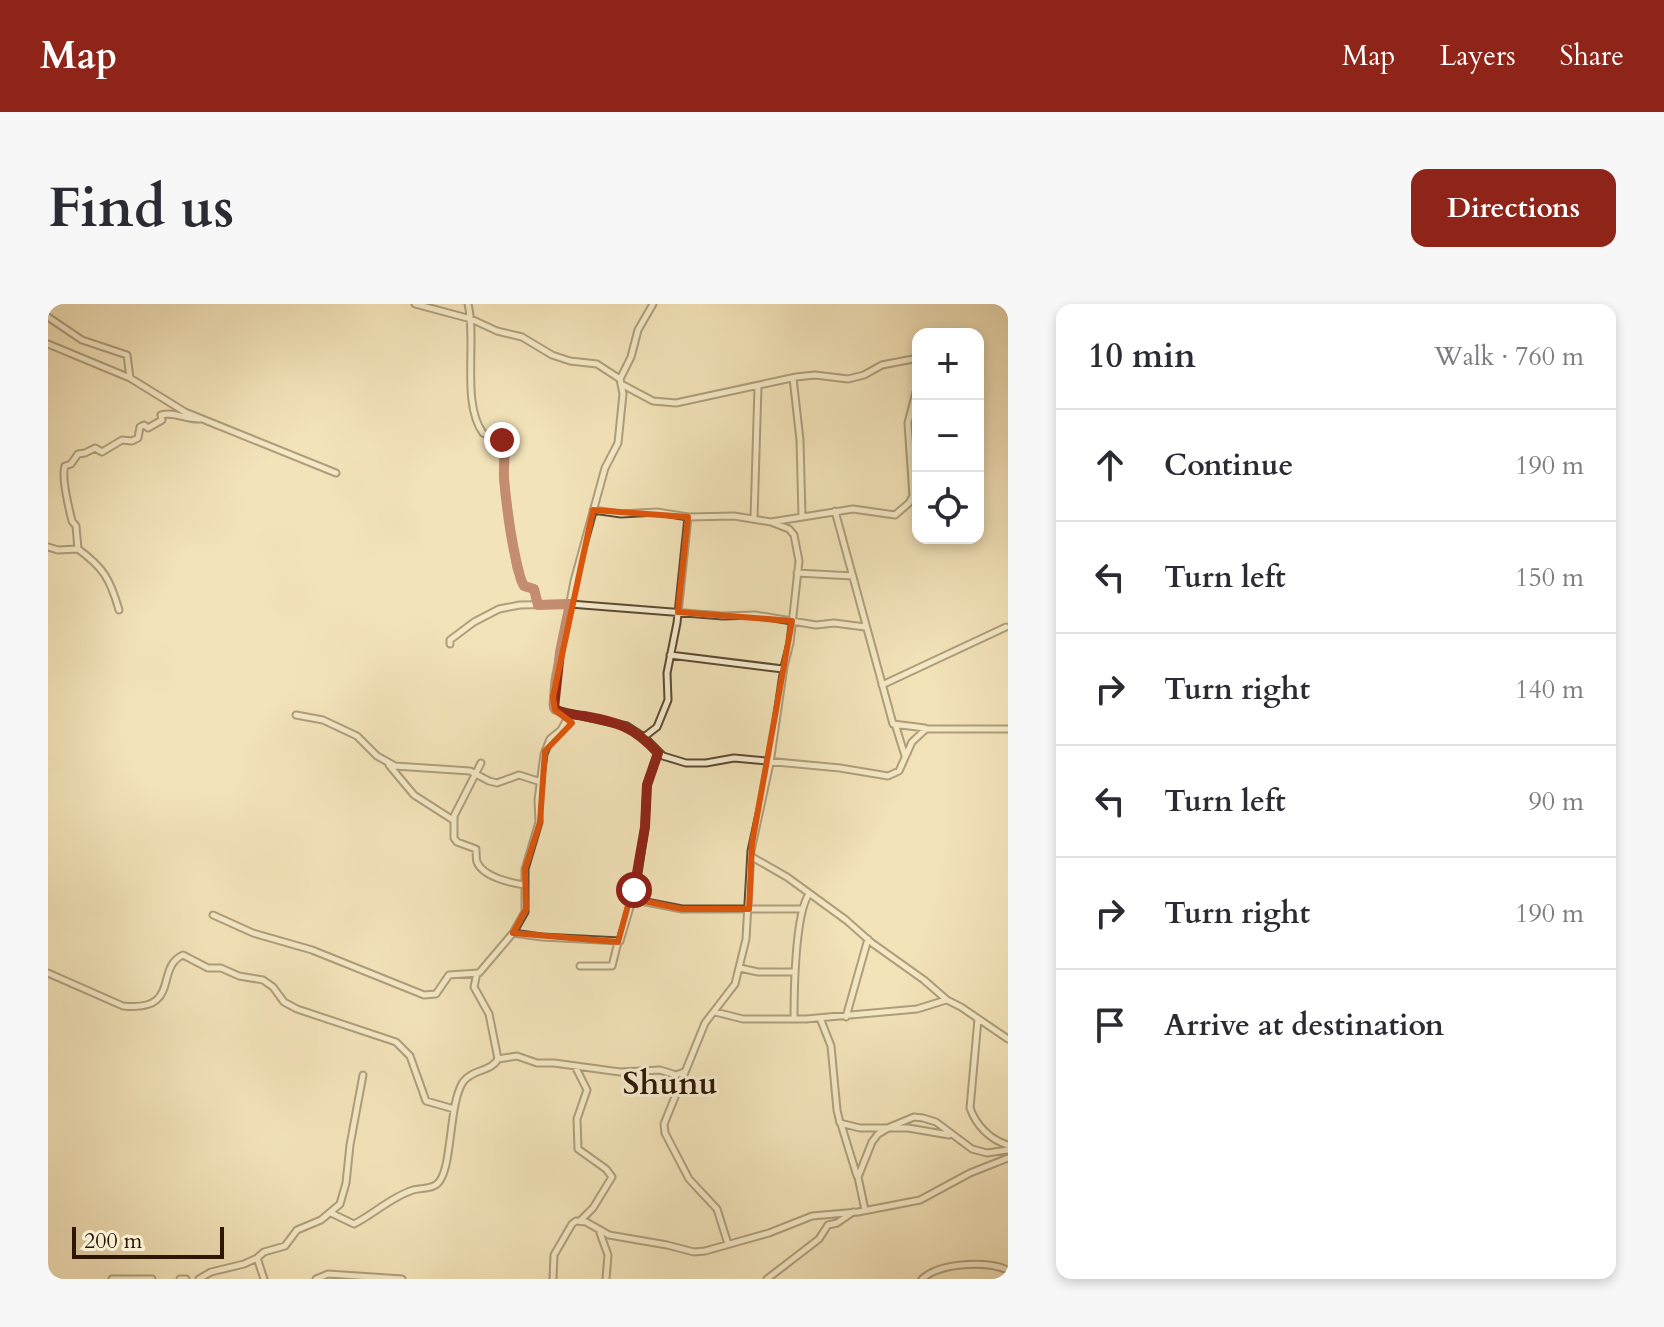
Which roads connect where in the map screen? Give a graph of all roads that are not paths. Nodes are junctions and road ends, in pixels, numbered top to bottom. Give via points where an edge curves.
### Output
1 (415, 304) edge
2 (468, 304) edge
3 (653, 304) edge
4 (48, 317) edge
5 (471, 319) junction
6 (48, 344) edge
7 (912, 359) edge
8 (625, 366) junction
9 (610, 371) junction
10 (130, 378) junction
11 (793, 378) junction
12 (621, 382) junction
13 (758, 387) junction
14 (914, 400) edge
15 (203, 419) junction
16 (336, 473) dead end
17 (593, 510) junction
18 (835, 511) junction
19 (688, 517) junction
20 (802, 517) junction
21 (754, 518) junction
22 (789, 519) junction
23 (771, 522) junction
24 (789, 529) junction
25 (48, 547) edge
26 (78, 549) junction
27 (797, 573) junction
28 (853, 576) junction
29 (570, 604) junction
30 (538, 605) junction
31 (119, 610) dead end
32 (678, 611) junction
33 (792, 621) junction
34 (865, 627) junction
35 (1006, 627) edge
36 (450, 644) dead end
37 (670, 655) junction
38 (783, 669) junction
39 (882, 685) junction
40 (296, 715) dead end
41 (569, 715) junction
42 (896, 727) junction
43 (926, 729) junction
44 (1008, 729) edge
45 (644, 737) junction
46 (658, 753) junction
47 (905, 756) junction
48 (481, 763) dead end
49 (770, 763) junction
50 (389, 764) junction
51 (476, 773) junction
52 (541, 782) junction
53 (453, 820) junction
54 (752, 856) junction
55 (525, 885) junction
56 (809, 894) junction
57 (631, 899) junction
58 (749, 909) junction
59 (802, 909) junction
60 (213, 915) dead end
61 (513, 933) junction
62 (868, 939) junction
63 (618, 942) junction
64 (580, 966) dead end
65 (740, 968) junction
66 (795, 972) junction
67 (48, 973) edge
68 (477, 973) junction
69 (947, 1000) junction
70 (715, 1012) junction
71 (846, 1017) junction
72 (794, 1018) junction
73 (820, 1018) junction
74 (978, 1019) junction
75 (1008, 1039) edge
76 (498, 1059) junction
77 (575, 1066) junction
78 (684, 1072) junction
79 (363, 1075) dead end
80 (454, 1109) junction
81 (840, 1123) junction
82 (890, 1127) junction
83 (953, 1136) junction
84 (1008, 1148) edge
85 (1008, 1158) edge
86 (858, 1177) junction
87 (865, 1210) junction
88 (853, 1212) junction
89 (331, 1213) junction
90 (580, 1221) junction
91 (600, 1232) junction
92 (728, 1244) junction
93 (257, 1258) junction
94 (1008, 1270) edge
95 (112, 1279) edge
96 (137, 1279) edge
97 (152, 1279) edge
98 (199, 1279) edge
99 (264, 1279) edge
100 (316, 1279) edge
101 (402, 1279) edge
102 (553, 1279) edge
103 (606, 1279) edge
104 (767, 1279) edge
105 (922, 1279) edge

1 - 5 street
2 - 5 street
3 - 8 street
4 - 10 street via 82,340 127,355
5 - 9 street via 522,337 552,355
5 - 30 street via 474,413 483,433 504,444 517,568 524,586 534,589
6 - 10 street
7 - 11 street via 848,379
8 - 9 street
8 - 12 street
9 - 12 street
10 - 15 street
11 - 13 street
11 - 20 street
12 - 13 street via 666,403
12 - 17 street via 618,443
13 - 21 street
14 - 18 street via 908,423 913,491 909,503 895,515
15 - 16 street
15 - 26 street via 161,415 158,424 140,427 138,438 102,452 89,449 65,466 63,481
17 - 19 street
17 - 29 street
18 - 20 street
18 - 28 street
19 - 21 street
19 - 32 street
20 - 22 street
21 - 23 street
22 - 23 street
22 - 24 street
23 - 24 street
24 - 27 street via 798,547
25 - 26 street
26 - 31 street via 99,564
27 - 28 street
27 - 33 street
28 - 34 street
29 - 30 street
29 - 32 street
29 - 41 street via 553,704 556,711
30 - 36 street via 499,609
32 - 33 street
32 - 37 street
33 - 34 street
33 - 38 street
34 - 39 street
35 - 39 street
37 - 38 street
37 - 45 street via 667,705 657,727
38 - 49 street
39 - 42 street
40 - 50 street via 329,722 357,736
41 - 45 street via 619,724
41 - 52 street via 547,746
42 - 43 street
42 - 47 street
43 - 44 street
43 - 47 street
45 - 46 street
46 - 49 street via 686,763 734,758
46 - 57 street via 648,779
47 - 49 street via 899,771 888,776
48 - 51 street
49 - 54 street
50 - 51 street
50 - 53 street via 414,795
51 - 52 street via 493,783 519,775
51 - 53 street
52 - 55 street via 539,822
53 - 55 street via 455,840 476,849 482,868
54 - 56 street
54 - 58 street
55 - 61 street via 526,909
56 - 59 street
56 - 62 street
57 - 58 street via 682,909
57 - 63 street
58 - 59 street
58 - 65 street
59 - 66 street
60 - 68 street via 424,995 436,994 449,975
61 - 63 street
61 - 68 street
62 - 69 street
62 - 71 street
63 - 64 street via 610,967
65 - 66 street
65 - 70 street
66 - 72 street
67 - 80 street via 135,1007 159,998 179,955 208,968 263,980 297,1009 396,1042 410,1056 426,1101
68 - 76 street via 474,987 489,1014
69 - 71 street
69 - 74 street
70 - 72 street via 743,1019
70 - 78 street
71 - 73 street
72 - 73 street
73 - 81 street via 831,1046
74 - 75 street
74 - 84 street via 970,1108 990,1137
76 - 77 street via 517,1056
76 - 80 street via 464,1081
77 - 78 street
77 - 90 street via 587,1090 577,1119 578,1149 612,1177
78 - 92 street via 664,1120 665,1133 689,1179 717,1209
79 - 89 street via 345,1192
80 - 89 street via 448,1154 436,1185 409,1191 354,1224
81 - 82 street
81 - 86 street
82 - 83 street
82 - 83 street via 923,1118
82 - 86 street via 872,1142
83 - 84 street via 981,1152
85 - 87 street via 920,1200
86 - 87 street
87 - 88 street
88 - 92 street via 812,1216
88 - 104 street via 828,1225 819,1239
89 - 93 street via 297,1230 285,1246
90 - 91 street
90 - 102 street via 573,1222 554,1255
91 - 92 street via 694,1252
91 - 103 street via 608,1255
93 - 98 street
93 - 99 street
94 - 105 street via 970,1264
95 - 96 street
96 - 97 street
100 - 101 street via 328,1274

